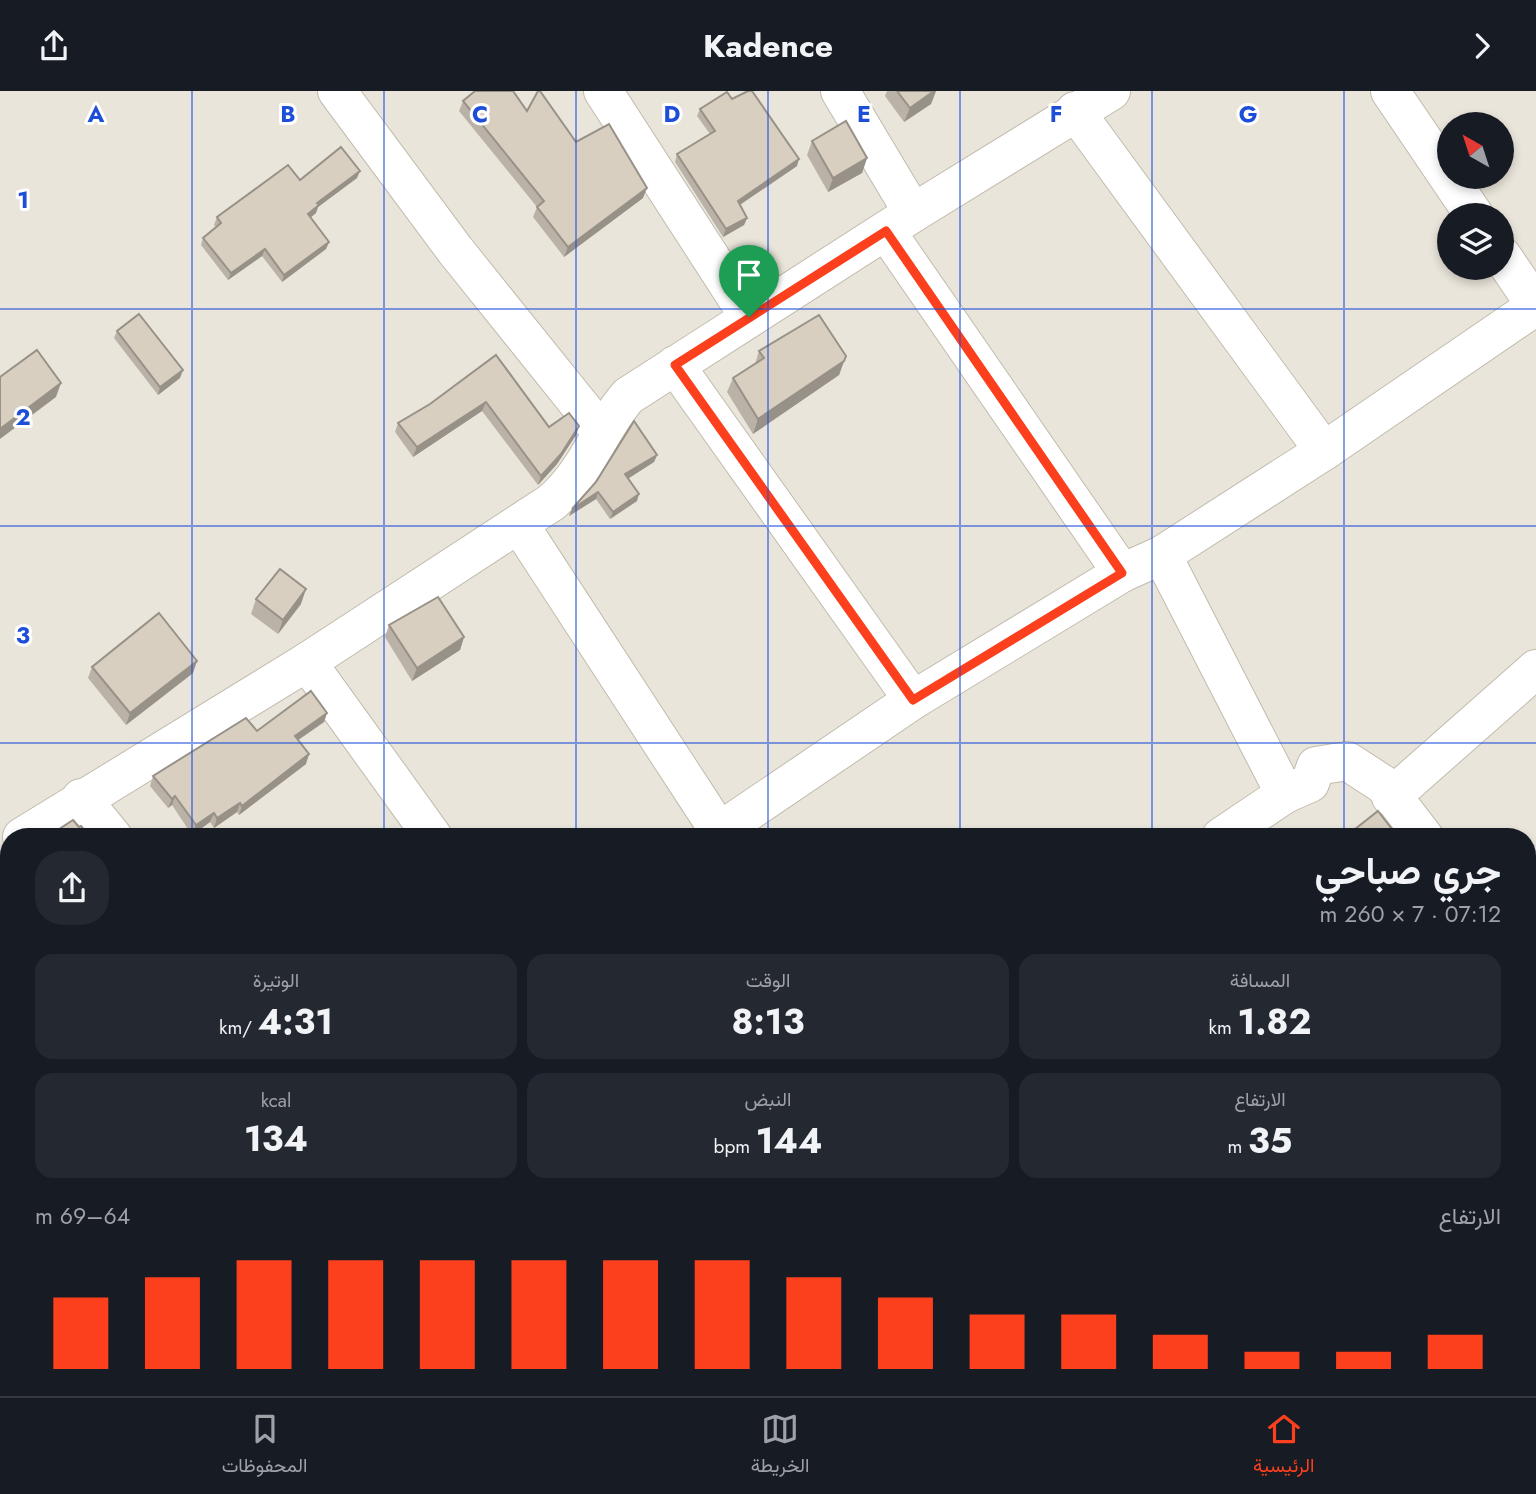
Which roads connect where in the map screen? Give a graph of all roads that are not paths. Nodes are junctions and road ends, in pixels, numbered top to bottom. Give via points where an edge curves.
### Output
1 (337, 91) edge
2 (603, 91) edge
3 (840, 91) edge
4 (1111, 91) edge
5 (1390, 91) edge
6 (1075, 111) junction
7 (1466, 203) edge
8 (899, 222) junction
9 (1514, 273) edge
10 (749, 317) junction
11 (675, 365) junction
12 (602, 433) junction
13 (1324, 451) junction
14 (519, 524) junction
15 (1161, 555) junction
16 (1122, 573) junction
17 (307, 662) junction
18 (1536, 670) edge
19 (913, 700) junction
20 (1285, 794) junction
21 (1391, 797) junction
22 (81, 798) junction
23 (36, 828) edge
24 (106, 828) edge
25 (427, 828) edge
26 (711, 828) edge
27 (724, 828) edge
28 (1234, 828) edge
29 (1417, 828) edge

1 - 12 street via 455,250
2 - 10 street
3 - 8 street
4 - 6 street
5 - 7 street
6 - 8 street
6 - 13 street
8 - 10 street
8 - 16 street
9 - 13 street via 1536,306
10 - 11 street
11 - 12 street via 628,396
11 - 19 street
12 - 14 street via 573,483
13 - 15 street
14 - 17 street
14 - 26 street
15 - 16 street
15 - 20 street
16 - 19 street
17 - 22 street
17 - 25 street
18 - 21 street
19 - 27 street
20 - 21 street via 1310,783 1316,766 1348,761 1384,785
20 - 28 street
21 - 29 street
22 - 23 street
22 - 24 street

